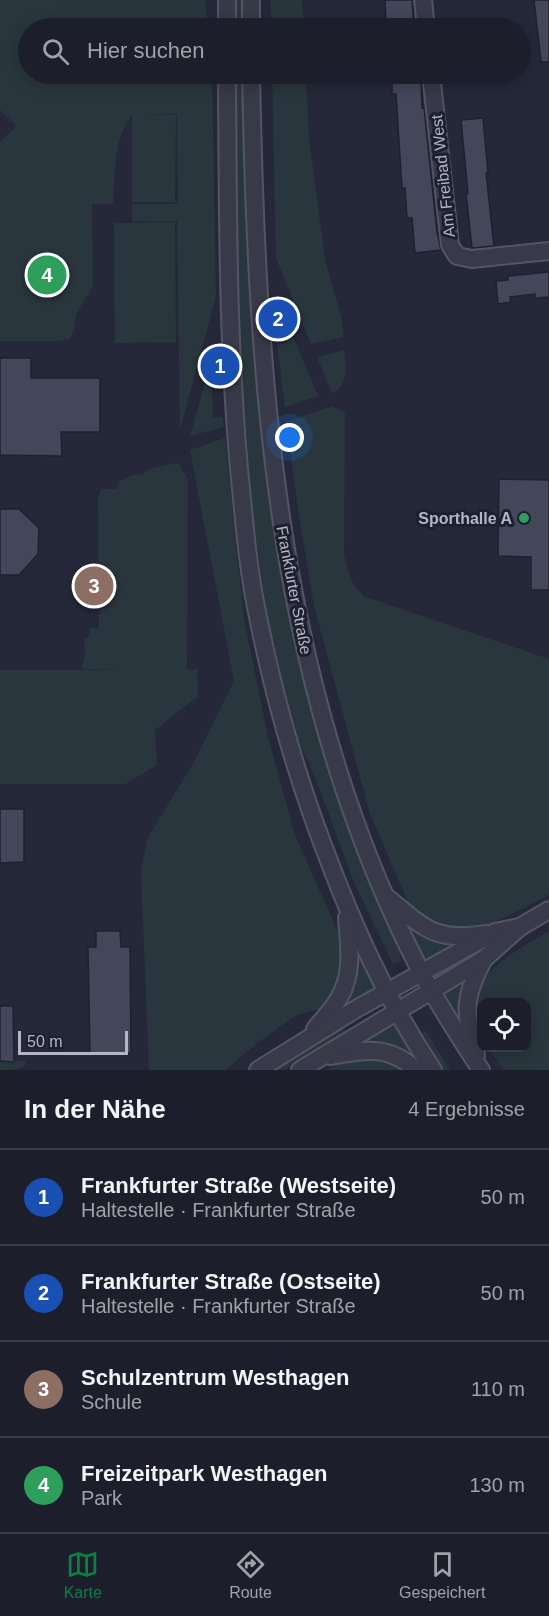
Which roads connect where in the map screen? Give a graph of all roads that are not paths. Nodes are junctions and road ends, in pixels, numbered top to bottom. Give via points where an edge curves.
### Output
1 (227, 0) edge
2 (251, 0) edge
3 (423, 0) edge
4 (227, 18) edge
5 (251, 18) edge
6 (425, 18) edge
7 (227, 84) edge
8 (251, 84) edge
9 (432, 84) edge
10 (549, 251) edge
11 (384, 895) junction
12 (346, 905) junction
13 (549, 910) edge
14 (520, 927) junction
15 (495, 932) junction
16 (484, 959) junction
17 (422, 974) junction
18 (431, 991) junction
19 (388, 992) junction
20 (398, 1011) junction
21 (310, 1036) junction
22 (320, 1057) junction
23 (258, 1070) edge
24 (300, 1070) edge
25 (416, 1070) edge
26 (433, 1070) edge
27 (481, 1070) edge

1 - 4 street
2 - 5 street
3 - 6 street
7 - 12 street via 236,439 257,615 286,736
8 - 11 street, Frankfurter Straße via 259,321 280,520 313,684 333,756
9 - 10 street, Am Freibad West via 450,244 457,256 472,259
11 - 15 street via 423,927 438,934 453,937
11 - 17 street, Frankfurter Straße
12 - 19 street
12 - 21 street via 350,956 345,988
13 - 14 street
14 - 15 street
14 - 16 street
15 - 17 street
16 - 18 street
16 - 27 street via 466,1006
17 - 18 street, Frankfurter Straße
17 - 19 street
18 - 20 street
18 - 27 street, Frankfurter Straße
19 - 20 street
19 - 21 street
20 - 22 street
20 - 26 street
21 - 23 street
22 - 24 street
22 - 25 street via 381,1051 406,1061

